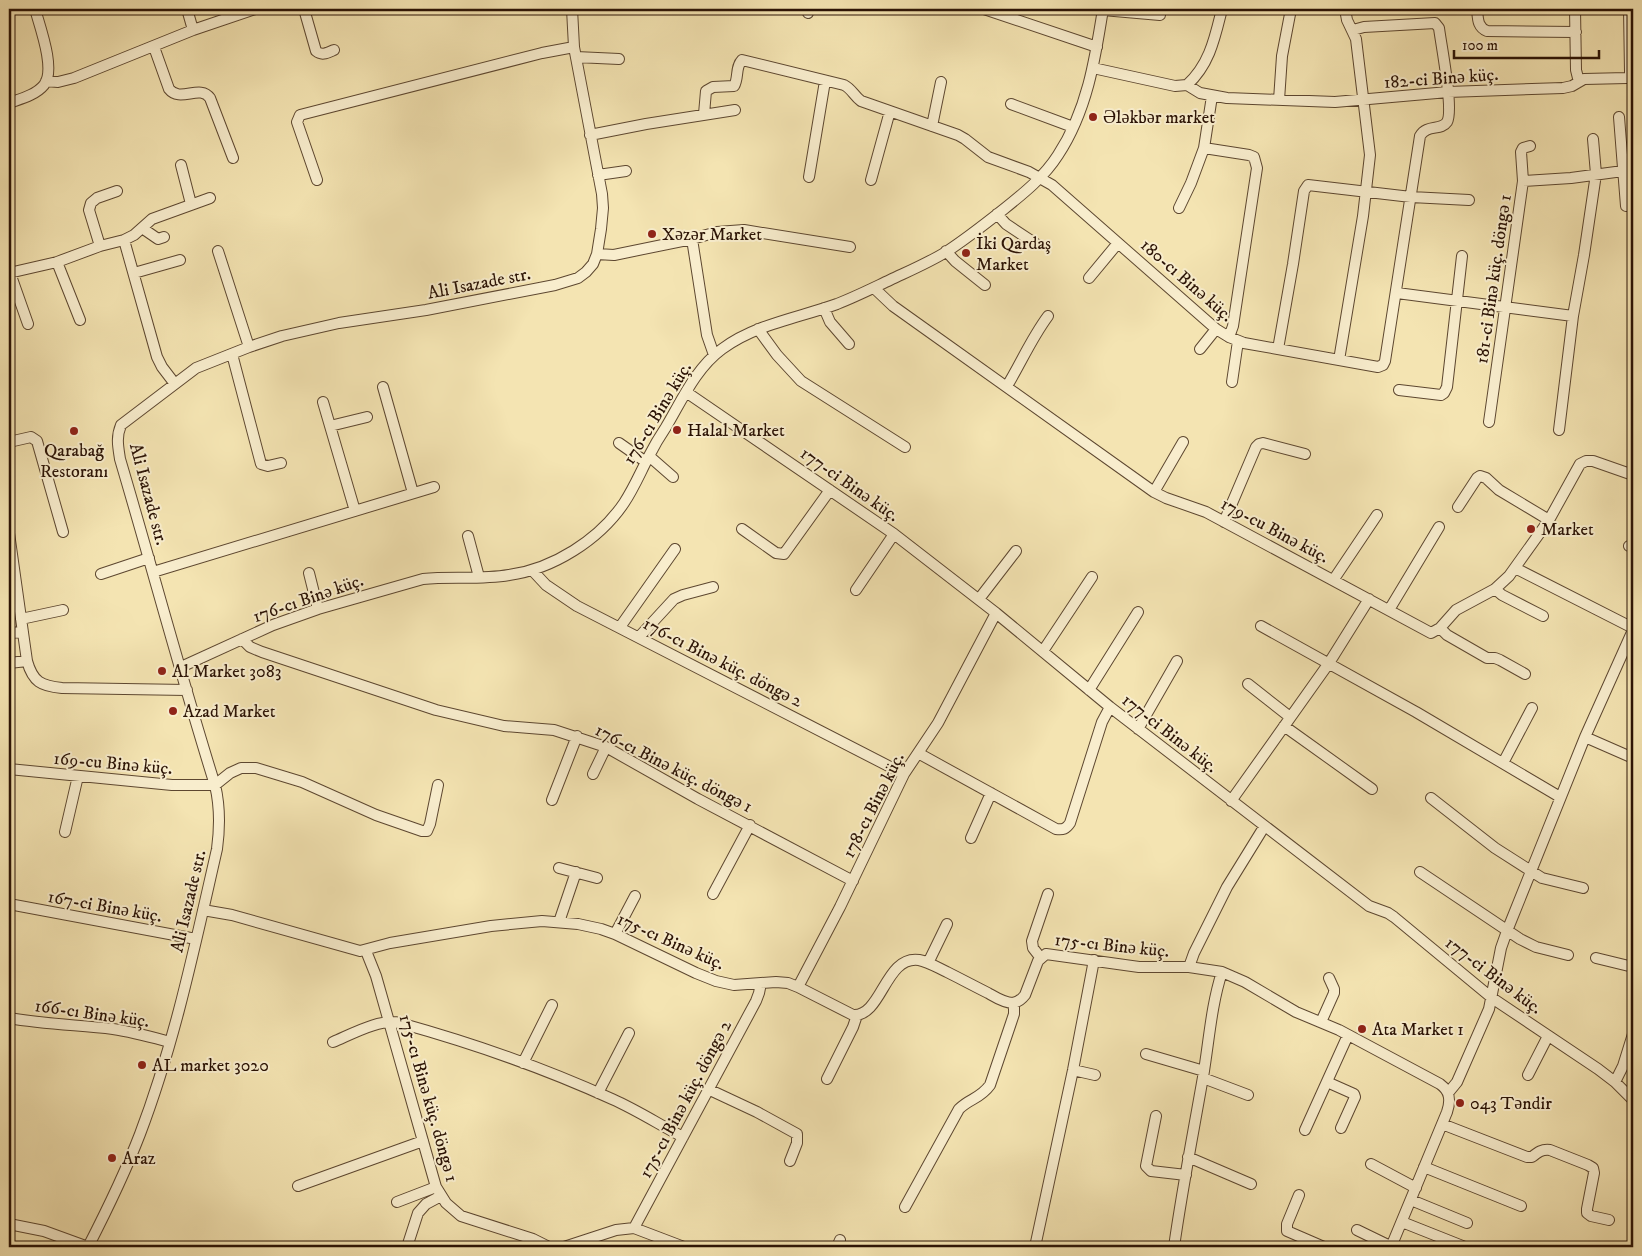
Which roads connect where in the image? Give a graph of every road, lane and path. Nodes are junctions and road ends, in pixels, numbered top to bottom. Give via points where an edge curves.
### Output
1 (35, 9) edge
2 (187, 9) edge
3 (255, 9) edge
4 (304, 9) edge
5 (572, 9) edge
6 (984, 9) edge
7 (1103, 9) edge
8 (1222, 9) edge
9 (1291, 9) edge
10 (1345, 9) edge
11 (1477, 9) edge
12 (1575, 9) edge
13 (1629, 9) edge
14 (1160, 15) dead end
15 (193, 30) junction
16 (1353, 30) junction
17 (1576, 32) junction
18 (154, 47) junction
19 (1097, 47) junction
20 (334, 50) dead end
21 (575, 52) junction
22 (619, 59) dead end
23 (1093, 68) junction
24 (46, 81) junction
25 (826, 81) junction
26 (941, 82) dead end
27 (1579, 82) junction
28 (1187, 85) junction
29 (1448, 92) junction
30 (1212, 96) junction
31 (1279, 100) junction
32 (1364, 100) junction
33 (9, 103) edge
34 (1011, 104) dead end
35 (735, 110) dead end
36 (890, 111) junction
37 (704, 114) junction
38 (1620, 117) dead end
39 (932, 126) junction
40 (1073, 127) junction
41 (590, 135) junction
42 (1594, 139) dead end
43 (1530, 146) dead end
44 (1204, 148) junction
45 (233, 158) dead end
46 (181, 165) dead end
47 (626, 171) dead end
48 (1623, 171) junction
49 (1596, 174) junction
50 (598, 175) junction
51 (809, 177) dead end
52 (1041, 177) junction
53 (317, 180) dead end
54 (871, 180) dead end
55 (1522, 181) junction
56 (117, 191) dead end
57 (1366, 192) junction
58 (1411, 197) junction
59 (210, 198) dead end
60 (1469, 200) dead end
61 (191, 204) junction
62 (1626, 206) dead end
63 (1178, 208) dead end
64 (997, 214) junction
65 (142, 228) junction
66 (164, 237) dead end
67 (692, 239) junction
68 (124, 240) junction
69 (1118, 243) junction
70 (1036, 244) dead end
71 (100, 246) junction
72 (850, 247) dead end
73 (218, 251) dead end
74 (946, 251) junction
75 (597, 254) junction
76 (1462, 256) dead end
77 (180, 260) dead end
78 (57, 262) junction
79 (10, 273) edge
80 (134, 273) junction
81 (1089, 278) dead end
82 (985, 285) dead end
83 (874, 288) junction
84 (1397, 293) junction
85 (1456, 301) junction
86 (824, 308) junction
87 (1505, 308) junction
88 (1048, 316) dead end
89 (1573, 316) junction
90 (80, 320) dead end
91 (28, 324) dead end
92 (1216, 328) junction
93 (758, 329) junction
94 (1234, 339) junction
95 (849, 344) dead end
96 (249, 347) junction
97 (1278, 349) junction
98 (1200, 350) dead end
99 (232, 354) junction
100 (714, 355) junction
101 (1339, 360) junction
102 (1232, 382) dead end
103 (175, 384) junction
104 (1007, 386) junction
105 (383, 387) dead end
106 (1399, 390) dead end
107 (686, 392) junction
108 (323, 402) dead end
109 (367, 417) dead end
110 (1489, 422) dead end
111 (330, 426) junction
112 (1559, 430) dead end
113 (9, 442) edge
114 (1184, 442) dead end
115 (619, 443) dead end
116 (905, 447) dead end
117 (1305, 454) dead end
118 (647, 459) junction
119 (280, 463) dead end
120 (1633, 474) edge
121 (673, 477) dead end
122 (434, 487) dead end
123 (830, 490) junction
124 (1154, 492) junction
125 (413, 493) junction
126 (1458, 507) dead end
127 (355, 511) junction
128 (1377, 515) dead end
129 (1550, 520) junction
130 (1224, 522) junction
131 (1438, 527) dead end
132 (742, 530) dead end
133 (63, 532) dead end
134 (9, 533) edge
135 (894, 534) junction
136 (468, 536) dead end
137 (675, 549) dead end
138 (1016, 551) dead end
139 (149, 558) junction
140 (12, 567) edge
141 (1515, 568) junction
142 (532, 570) junction
143 (153, 572) junction
144 (309, 573) dead end
145 (101, 574) dead end
146 (1092, 577) dead end
147 (479, 578) junction
148 (1334, 579) junction
149 (713, 586) dead end
150 (1495, 589) junction
151 (856, 590) dead end
152 (1369, 599) junction
153 (979, 600) junction
154 (318, 609) junction
155 (63, 610) dead end
156 (1389, 610) junction
157 (1138, 612) dead end
158 (996, 613) junction
159 (1543, 616) dead end
160 (21, 619) junction
161 (1262, 626) dead end
162 (620, 627) junction
163 (1440, 628) junction
164 (1633, 629) edge
165 (23, 632) junction
166 (9, 633) edge
167 (639, 637) junction
168 (242, 639) junction
169 (1043, 651) junction
170 (27, 661) junction
171 (1177, 661) dead end
172 (9, 663) edge
173 (1329, 663) junction
174 (181, 666) junction
175 (1525, 674) dead end
176 (1248, 684) dead end
177 (188, 690) junction
178 (1089, 690) junction
179 (1110, 707) junction
180 (1532, 708) dead end
181 (1290, 717) junction
182 (1284, 726) junction
183 (1138, 729) junction
184 (577, 736) junction
185 (1586, 737) junction
186 (606, 746) junction
187 (918, 753) junction
188 (1633, 758) edge
189 (1502, 763) junction
190 (9, 769) edge
191 (593, 774) dead end
192 (904, 774) junction
193 (78, 776) junction
194 (215, 784) junction
195 (438, 785) dead end
196 (1372, 789) dead end
197 (991, 793) junction
198 (1431, 798) dead end
199 (1560, 798) junction
200 (552, 800) dead end
201 (1231, 801) junction
202 (750, 825) junction
203 (1264, 827) junction
204 (65, 832) dead end
205 (971, 838) dead end
206 (559, 868) dead end
207 (1531, 870) junction
208 (576, 872) junction
209 (1420, 872) dead end
210 (597, 878) dead end
211 (853, 881) junction
212 (1583, 888) dead end
213 (714, 894) dead end
214 (1048, 894) dead end
215 (635, 896) dead end
216 (9, 904) edge
217 (203, 910) junction
218 (558, 922) junction
219 (947, 924) dead end
220 (1507, 932) junction
221 (615, 934) junction
222 (196, 939) junction
223 (366, 951) junction
224 (1568, 956) dead end
225 (1040, 958) junction
226 (1596, 958) dead end
227 (1094, 960) junction
228 (928, 963) junction
229 (1189, 967) junction
230 (1633, 967) edge
231 (1222, 972) junction
232 (1329, 978) dead end
233 (761, 983) junction
234 (798, 987) junction
235 (1492, 998) junction
236 (1014, 1003) junction
237 (552, 1005) dead end
238 (857, 1016) junction
239 (9, 1018) edge
240 (390, 1022) junction
241 (1321, 1022) junction
242 (629, 1033) dead end
243 (1633, 1034) edge
244 (1348, 1035) junction
245 (1548, 1036) junction
246 (170, 1042) junction
247 (334, 1042) dead end
248 (1146, 1054) dead end
249 (523, 1063) junction
250 (1072, 1070) junction
251 (1204, 1074) junction
252 (1095, 1075) dead end
253 (1528, 1075) dead end
254 (827, 1079) dead end
255 (1327, 1082) junction
256 (1615, 1082) junction
257 (710, 1090) junction
258 (598, 1093) junction
259 (1448, 1093) junction
260 (1248, 1095) dead end
261 (1633, 1100) edge
262 (1156, 1116) dead end
263 (1442, 1124) junction
264 (1341, 1128) dead end
265 (1305, 1130) dead end
266 (683, 1137) junction
267 (423, 1141) junction
268 (1188, 1157) junction
269 (790, 1161) dead end
270 (1371, 1164) dead end
271 (1424, 1167) junction
272 (1186, 1175) junction
273 (1251, 1184) dead end
274 (298, 1186) dead end
275 (1416, 1188) junction
276 (439, 1192) junction
277 (1299, 1195) dead end
278 (1411, 1200) junction
279 (397, 1202) dead end
280 (1520, 1206) dead end
281 (905, 1208) dead end
282 (1608, 1220) dead end
283 (1402, 1222) junction
284 (1467, 1223) dead end
285 (9, 1224) edge
286 (634, 1228) junction
287 (1357, 1230) dead end
288 (88, 1247) edge
289 (407, 1247) edge
290 (549, 1247) edge
291 (564, 1247) edge
292 (684, 1247) edge
293 (1035, 1247) edge
294 (1174, 1247) edge
295 (1324, 1247) edge
296 (1391, 1247) edge
297 (1465, 1247) edge

1 - 24 street via 48,59
2 - 15 street
3 - 15 street
4 - 20 street via 316,51 323,54
5 - 21 street, Ali Isazade str.
6 - 19 street
7 - 14 street
7 - 19 street, 176-cı Binə küç.
8 - 28 street via 1210,54
9 - 31 street via 1282,56
10 - 16 street
11 - 17 street via 1478,24 1487,31
12 - 17 street
13 - 27 street, 182-ci Binə küç. via 1630,76
15 - 18 street
16 - 29 street, 180-cı Binə küç. via 1435,23
16 - 32 street
17 - 27 street
18 - 24 street via 74,78
18 - 45 street via 172,94 201,92 210,98
19 - 23 street, 176-cı Binə küç.
21 - 22 street
21 - 41 street, Ali Isazade str.
21 - 53 street via 542,53 300,115 297,122
23 - 28 street via 1175,86
23 - 40 street, 176-cı Binə küç.
24 - 33 street via 37,91
25 - 36 street, 180-cı Binə küç. via 848,87 861,101
25 - 37 street, 180-cı Binə küç. via 742,60 734,86 713,87 706,92
25 - 51 street
26 - 39 street
27 - 29 street, 182-ci Binə küç. via 1563,88
28 - 30 street, 182-ci Binə küç. via 1194,91
29 - 32 street, 182-ci Binə küç.
29 - 58 street, 180-cı Binə küç. via 1446,122 1426,129 1420,136
30 - 31 street, 182-ci Binə küç.
30 - 44 street
31 - 32 street, 182-ci Binə küç.
32 - 57 street via 1370,155
34 - 40 street
35 - 37 street
36 - 39 street, 180-cı Binə küç.
36 - 54 street
37 - 41 street
38 - 48 street
39 - 52 street, 180-cı Binə küç. via 965,139 994,160
40 - 52 street, 176-cı Binə küç. via 1059,154
41 - 50 street, Ali Isazade str.
42 - 49 street
43 - 55 street via 1521,152
44 - 63 street
44 - 94 street via 1249,155 1257,163 1233,326
46 - 61 street
47 - 50 street
48 - 49 street, 181-ci Binə küç. döngə 1
48 - 62 street
49 - 55 street, 181-ci Binə küç. döngə 1
49 - 89 street
50 - 75 street, Ali Isazade str. via 603,208
52 - 64 street, 176-cı Binə küç.
52 - 69 street, 180-cı Binə küç.
55 - 87 street, 181-ci Binə küç. döngə 1
56 - 71 street via 91,203 89,210
57 - 58 street
57 - 97 street via 1312,184 1305,187
57 - 101 street
58 - 60 street
58 - 84 street, 180-cı Binə küç.
59 - 61 street
61 - 65 street via 152,219
64 - 70 street
64 - 74 street, 176-cı Binə küç.
65 - 66 street via 158,239
65 - 68 street
67 - 72 street via 716,232 744,230
67 - 75 street via 614,254
67 - 100 street via 707,335
68 - 71 street
68 - 80 street
69 - 81 street
69 - 92 street, 180-cı Binə küç.
71 - 78 street
73 - 96 street
74 - 82 street
74 - 83 street, 176-cı Binə küç.
75 - 96 street, Ali Isazade str. via 586,272 578,278 555,285 314,328
76 - 85 street
77 - 80 street
78 - 79 street
78 - 90 street
79 - 91 street
80 - 103 street via 157,357
83 - 86 street, 176-cı Binə küç.
83 - 104 street, 179-cu Binə küç. via 892,306
84 - 85 street
84 - 101 street, 180-cı Binə küç. via 1383,364 1373,366
85 - 87 street
85 - 106 street via 1444,393
86 - 93 street, 176-cı Binə küç.
86 - 95 street via 830,322
87 - 89 street
87 - 110 street, 181-ci Binə küç. döngə 1
88 - 104 street
89 - 112 street
92 - 94 street, 180-cı Binə küç.
92 - 98 street
93 - 100 street, 176-cı Binə küç.
93 - 116 street via 801,381
94 - 97 street, 180-cı Binə küç.
94 - 102 street
96 - 99 street, Ali Isazade str.
97 - 101 street, 180-cı Binə küç.
99 - 103 street, Ali Isazade str. via 196,368
99 - 119 street via 261,464
100 - 107 street, 176-cı Binə küç.
103 - 139 street, Ali Isazade str. via 121,425 117,440
104 - 124 street, 179-cu Binə küç.
105 - 125 street
107 - 118 street, 176-cı Binə küç.
107 - 123 street, 177-ci Binə küç.
108 - 111 street
109 - 111 street
111 - 127 street
113 - 133 street via 32,437 37,441
114 - 124 street
115 - 118 street
117 - 130 street via 1258,444
118 - 121 street
118 - 142 street, 176-cı Binə küç. via 623,505 604,526 571,552
120 - 129 street via 1593,461 1580,464
122 - 125 street
123 - 132 street via 784,554 776,553
123 - 135 street, 177-ci Binə küç.
124 - 130 street, 179-cu Binə küç.
125 - 127 street
126 - 129 street via 1480,476
127 - 143 street
128 - 148 street
129 - 141 street
130 - 148 street, 179-cu Binə küç.
131 - 156 street
134 - 140 street
135 - 151 street
135 - 153 street, 177-ci Binə küç.
136 - 147 street
137 - 162 street
138 - 153 street
139 - 143 street, Ali Isazade str.
139 - 145 street
140 - 160 street
141 - 150 street
141 - 164 street
142 - 147 street, 176-cı Binə küç.
142 - 162 street, 176-cı Binə küç. döngə 2 via 546,585 578,606
143 - 174 street, Ali Isazade str.
144 - 154 street
146 - 169 street
147 - 154 street, 176-cı Binə küç. via 423,579
148 - 152 street, 179-cu Binə küç.
149 - 167 street via 674,600
150 - 159 street
150 - 163 street via 1456,610
152 - 156 street, 179-cu Binə küç.
152 - 173 street
153 - 158 street, 177-ci Binə küç.
154 - 168 street, 176-cı Binə küç.
155 - 160 street
156 - 163 street, 179-cu Binə küç. via 1431,632
157 - 178 street
158 - 169 street, 177-ci Binə küç.
158 - 187 street, 178-cı Binə küç. via 938,723
160 - 165 street
161 - 173 street
162 - 167 street, 176-cı Binə küç. döngə 2
163 - 175 street via 1487,658 1500,660
164 - 185 street
165 - 166 street
165 - 170 street
167 - 192 street, 176-cı Binə küç. döngə 2
168 - 174 street, 176-cı Binə küç.
168 - 184 street, 176-cı Binə küç. döngə 1 via 262,652 436,710 504,726 554,730
169 - 178 street, 177-ci Binə küç.
170 - 172 street
170 - 177 street via 34,676 50,687
171 - 183 street
173 - 181 street
173 - 189 street
174 - 177 street, Ali Isazade str.
176 - 181 street
177 - 194 street, Ali Isazade str.
178 - 179 street, 177-ci Binə küç.
179 - 183 street, 177-ci Binə küç.
179 - 197 street via 1066,828 1056,829
180 - 189 street
181 - 182 street
182 - 196 street
182 - 201 street
183 - 201 street, 177-ci Binə küç.
184 - 186 street, 176-cı Binə küç. döngə 1
184 - 200 street
185 - 188 street
185 - 199 street
186 - 191 street
186 - 202 street, 176-cı Binə küç. döngə 1
187 - 192 street, 178-cı Binə küç.
187 - 197 street
189 - 199 street
190 - 193 street, 169-cu Binə küç.
192 - 211 street, 178-cı Binə küç.
193 - 194 street, 169-cu Binə küç. via 172,785
193 - 204 street
194 - 195 street via 241,768 256,768 302,782 376,815 422,831 427,831 430,824
194 - 217 street, Ali Isazade str. via 220,829
197 - 205 street
198 - 207 street via 1495,848
199 - 207 street
201 - 203 street, 177-ci Binə küç.
202 - 211 street, 176-cı Binə küç. döngə 1
202 - 213 street
203 - 229 street via 1227,887
203 - 235 street, 177-ci Binə küç. via 1369,906 1394,917
206 - 208 street
207 - 212 street via 1542,878
207 - 220 street
208 - 210 street
208 - 218 street
209 - 220 street
211 - 234 street, 178-cı Binə küç.
214 - 225 street via 1032,941
215 - 221 street
216 - 222 street, 167-ci Binə küç.
217 - 222 street, Ali Isazade str.
217 - 223 street, 175-cı Binə küç.
218 - 221 street, 175-cı Binə küç.
218 - 223 street, 175-cı Binə küç. via 492,926 390,943
219 - 228 street
220 - 224 street via 1536,947
220 - 235 street
221 - 233 street, 175-cı Binə küç. via 716,981 734,985
222 - 246 street, Ali Isazade str.
223 - 240 street, 175-cı Binə küç. döngə 1
225 - 227 street, 175-cı Binə küç. via 1049,953
225 - 236 street, 175-cı Binə küç. via 1025,995
226 - 230 street
227 - 229 street, 175-cı Binə küç. via 1139,967
227 - 250 street
228 - 236 street via 999,999
228 - 238 street via 912,960 900,965 872,1004
229 - 231 street, 175-cı Binə küç.
231 - 241 street, 175-cı Binə küç.
231 - 251 street
232 - 241 street via 1334,993
233 - 234 street, 175-cı Binə küç.
233 - 257 street, 175-cı Binə küç. döngə 2 via 756,1002
234 - 238 street, 175-cı Binə küç.
235 - 245 street, 177-ci Binə küç.
235 - 259 street via 1457,1082
236 - 281 street via 1011,1023 990,1086 984,1094 959,1109
237 - 249 street
238 - 254 street
239 - 246 street, 166-cı Binə küç. via 112,1029
240 - 247 street
240 - 249 street
240 - 267 street, 175-cı Binə küç. döngə 1
241 - 244 street, 175-cı Binə küç.
242 - 258 street
243 - 256 street via 1624,1066
244 - 255 street
244 - 259 street, 175-cı Binə küç. via 1440,1084
245 - 253 street
245 - 256 street, 177-ci Binə küç.
246 - 288 street, Ali Isazade str. via 134,1150
248 - 251 street
249 - 258 street
250 - 252 street
250 - 293 street
251 - 260 street
251 - 268 street
255 - 264 street via 1355,1097
255 - 265 street
256 - 261 street, 177-ci Binə küç.
257 - 266 street, 175-cı Binə küç. döngə 2
257 - 269 street via 797,1134
258 - 266 street
259 - 263 street via 1449,1106
262 - 272 street via 1146,1166 1151,1170
263 - 271 street
263 - 282 street via 1527,1157 1546,1149 1588,1165 1594,1173 1588,1213
266 - 286 street, 175-cı Binə küç. döngə 2
267 - 274 street
267 - 276 street, 175-cı Binə küç. döngə 1
268 - 272 street
268 - 273 street
270 - 275 street
271 - 275 street
271 - 280 street
272 - 294 street
275 - 278 street
276 - 279 street
276 - 289 street via 418,1213
276 - 290 street, 175-cı Binə küç. döngə 1 via 451,1209 461,1216
277 - 295 street via 1287,1231
278 - 283 street
278 - 284 street
283 - 296 street
283 - 297 street
285 - 288 street via 44,1231
286 - 291 street via 616,1230
286 - 292 street
287 - 296 street

